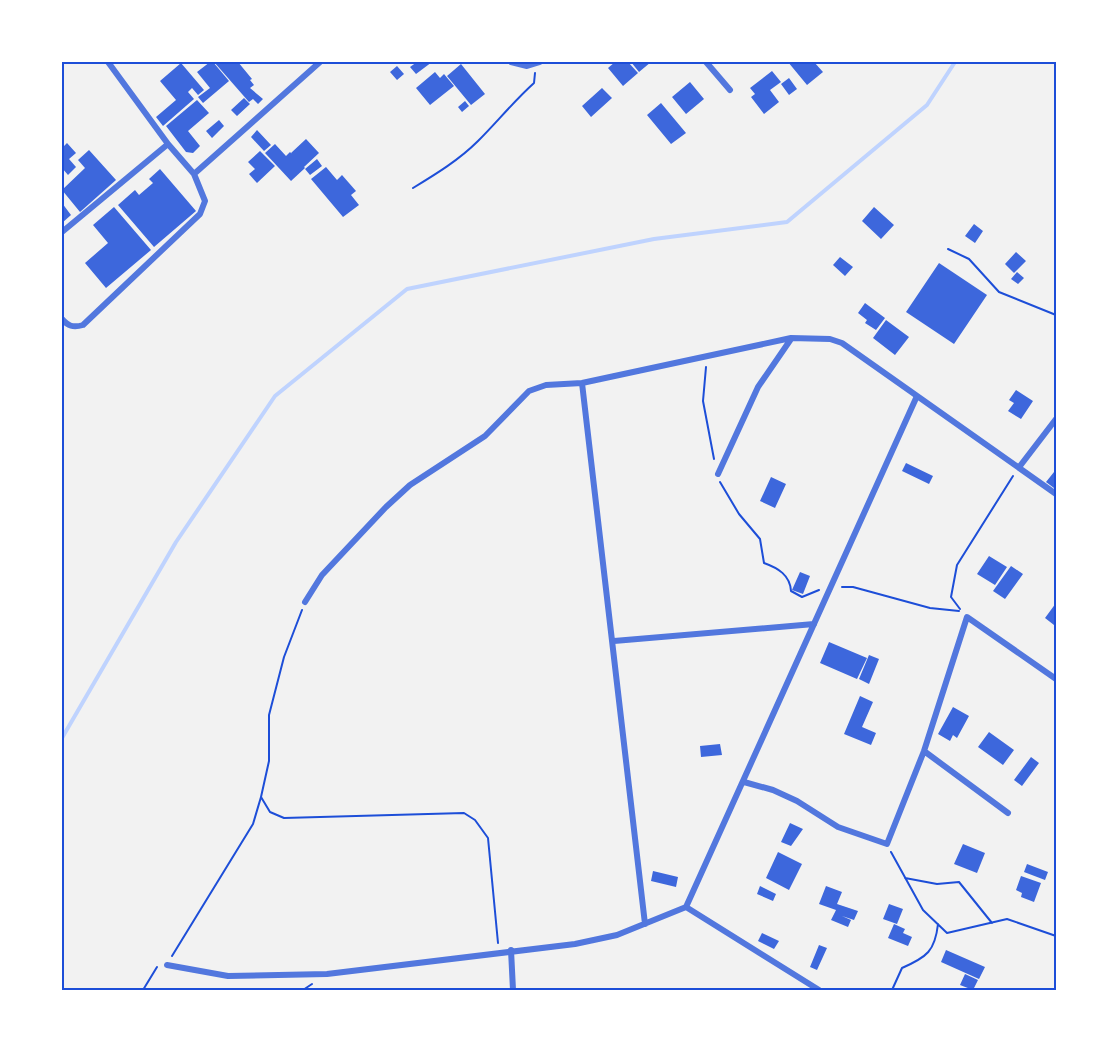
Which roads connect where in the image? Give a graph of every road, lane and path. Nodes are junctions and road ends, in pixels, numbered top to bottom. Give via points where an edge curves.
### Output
1 (108, 62) edge
2 (320, 62) edge
3 (511, 62) edge
4 (706, 62) edge
5 (538, 63) edge
6 (730, 90) dead end
7 (168, 144) junction
8 (194, 174) junction
9 (413, 189) dead end
10 (62, 232) edge
11 (948, 249) dead end
12 (1056, 315) edge
13 (62, 319) edge
14 (791, 338) junction
15 (707, 355) junction
16 (582, 383) junction
17 (917, 396) junction
18 (1056, 418) edge
19 (1020, 466) junction
20 (718, 474) junction
21 (1056, 494) edge
22 (831, 587) junction
23 (305, 602) joint
24 (814, 624) junction
25 (614, 641) junction
26 (1056, 679) edge
27 (924, 751) junction
28 (744, 782) junction
29 (261, 797) junction
30 (1008, 813) dead end
31 (887, 844) junction
32 (905, 878) junction
33 (686, 908) junction
34 (993, 922) junction
35 (645, 924) junction
36 (938, 924) junction
37 (1056, 936) edge
38 (511, 950) junction
39 (499, 952) junction
40 (167, 965) junction
41 (143, 990) edge
42 (513, 990) edge
43 (819, 990) edge
44 (892, 990) edge

1 - 7 street
2 - 8 street
3 - 5 street via 527,66
4 - 6 street
5 - 9 path via 534,83 478,140 448,167
7 - 8 street
7 - 10 street
8 - 13 street via 205,201 200,214 83,325 75,327
11 - 12 path via 969,259 999,292
14 - 15 street
14 - 17 street via 842,343
14 - 20 street via 758,387
15 - 16 street
15 - 20 path via 703,401
16 - 23 street via 546,385 529,391 485,436 410,485 322,575
16 - 25 street
17 - 19 street
17 - 22 street
18 - 19 street
19 - 21 street
19 - 22 path via 957,565 951,597 962,611 930,608 853,587
20 - 22 path via 738,514 760,539 764,563 786,576 791,591 802,597
22 - 24 street
23 - 29 path via 268,715 269,761
24 - 25 street
24 - 28 street
25 - 35 street
26 - 27 street via 967,617
27 - 30 street
27 - 31 street
28 - 31 street via 781,794 838,827
28 - 33 street
29 - 39 path via 270,812 284,819 464,813 475,820 488,838
29 - 40 path via 253,824
31 - 32 path
32 - 34 path via 937,884 959,882
32 - 36 path via 923,910
33 - 35 street
33 - 43 street
34 - 36 path via 947,933
34 - 37 path via 1007,919
35 - 38 street via 575,944
36 - 44 path via 936,943 922,959 903,968
38 - 39 street
38 - 42 street
39 - 40 street via 327,974 228,976
40 - 41 path via 158,966

